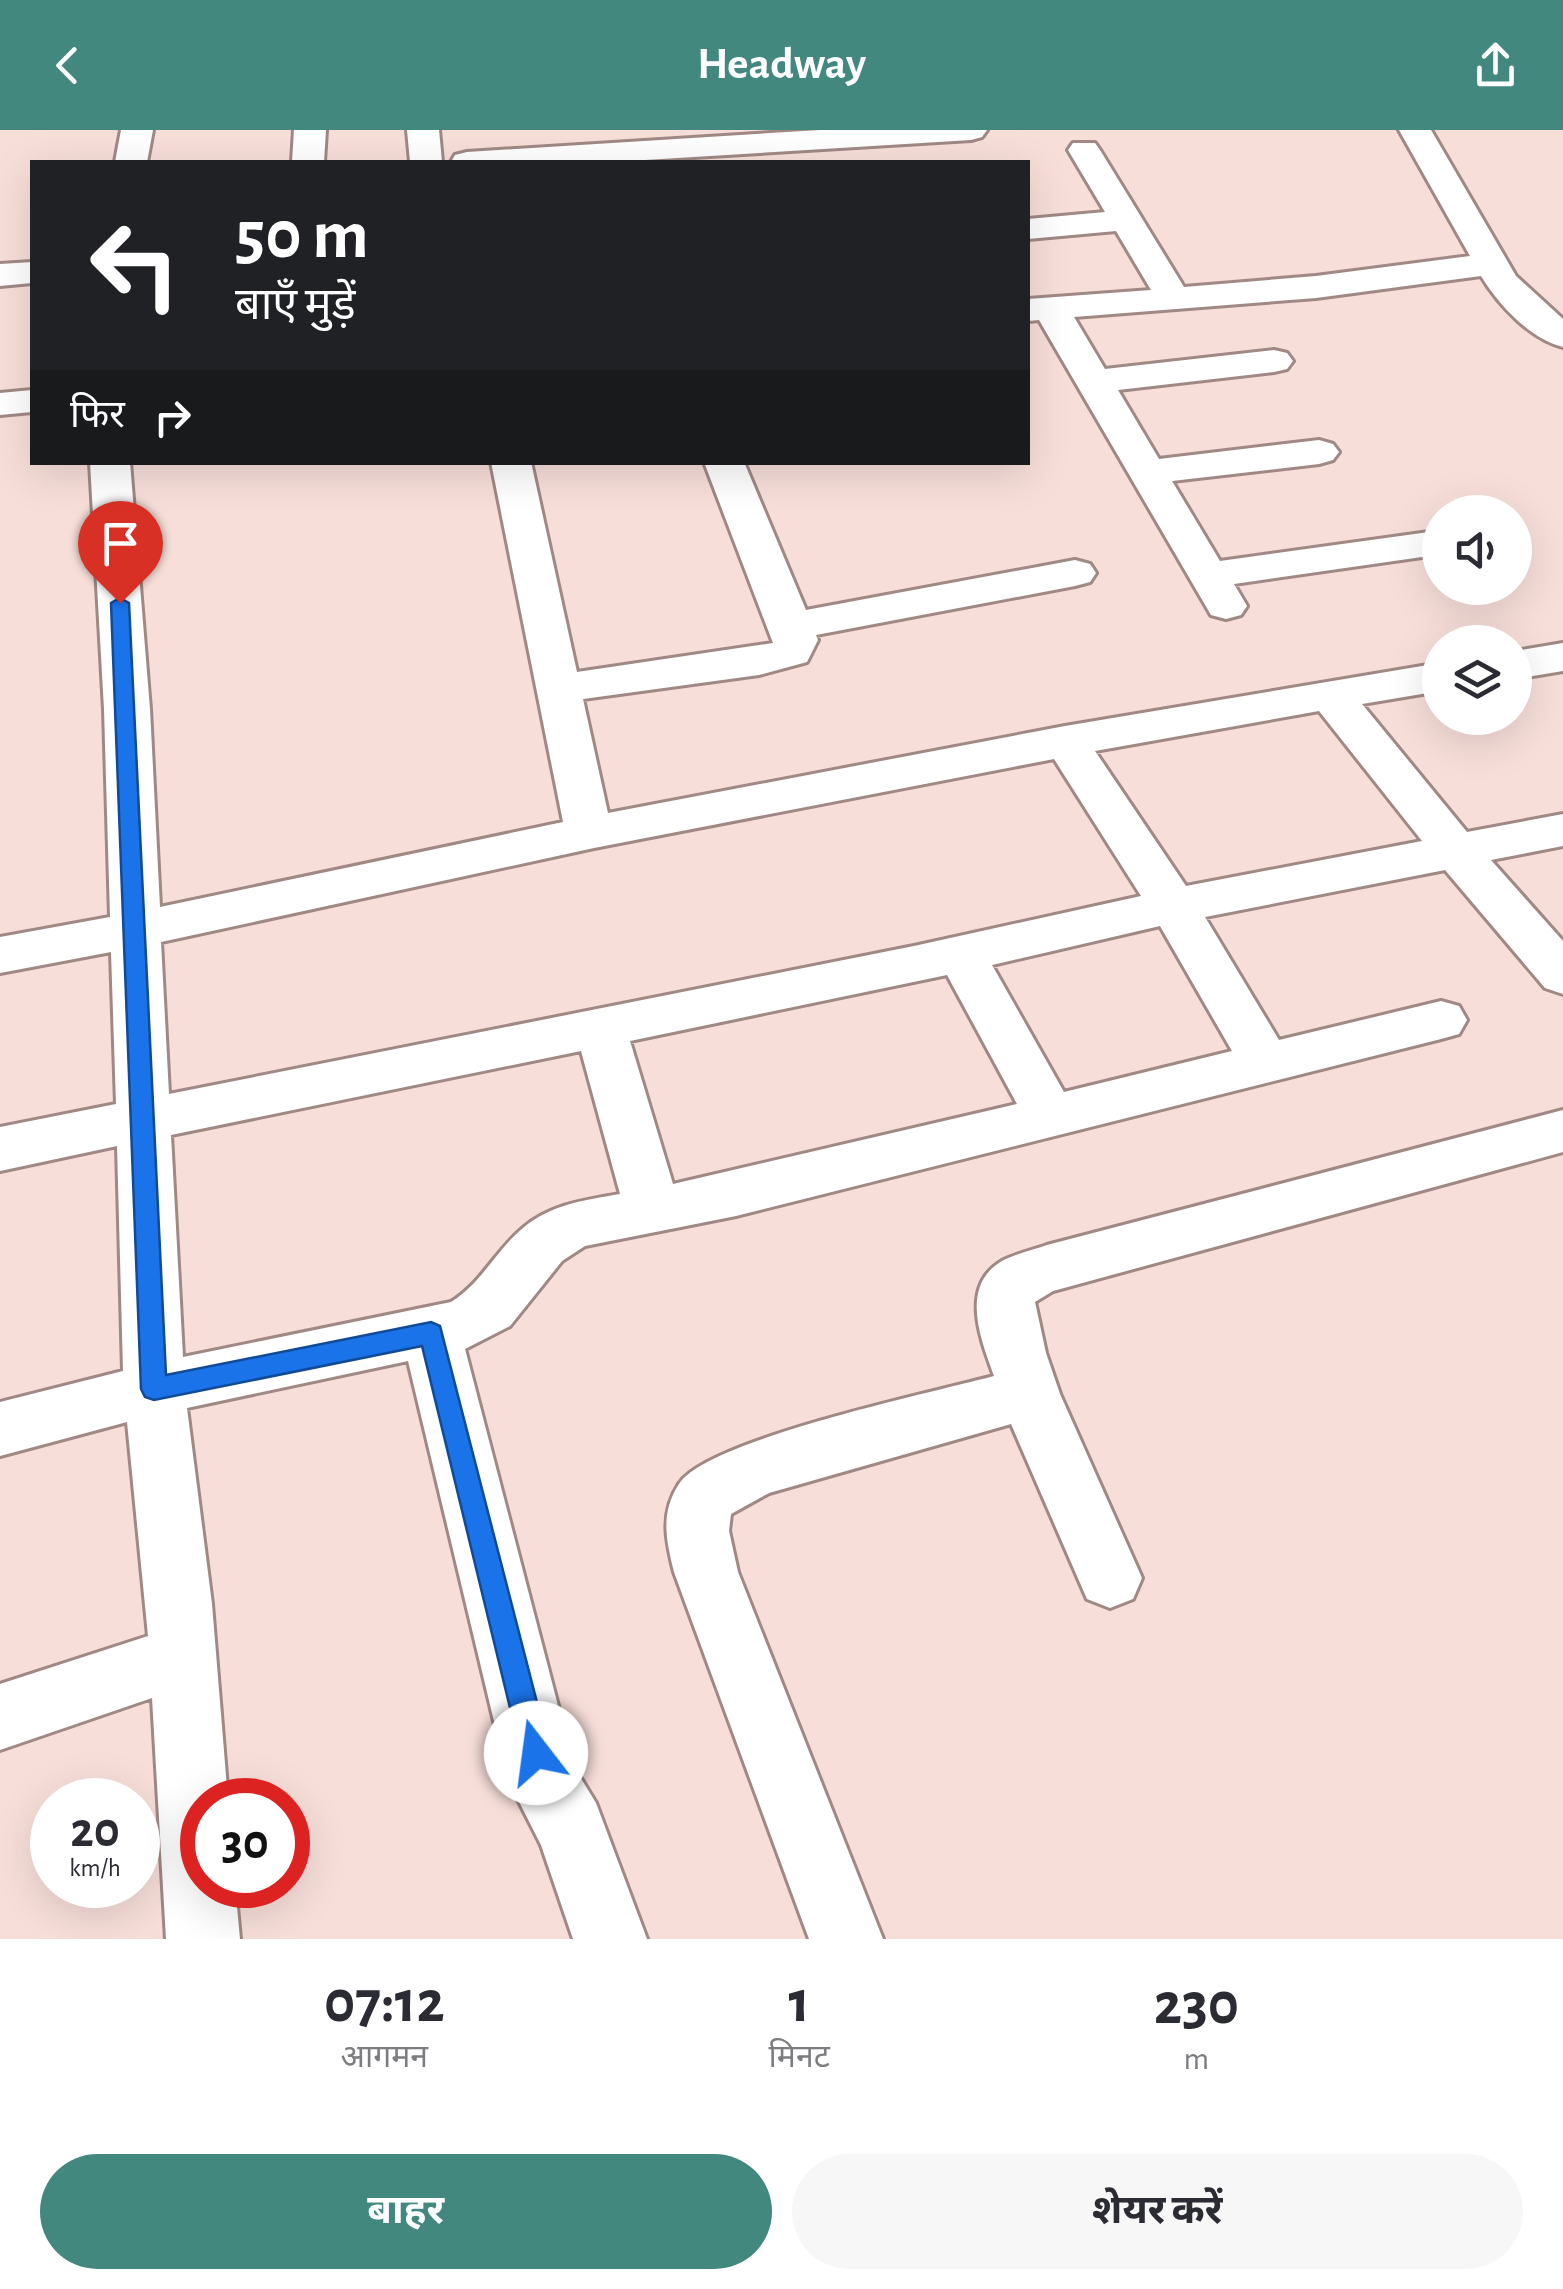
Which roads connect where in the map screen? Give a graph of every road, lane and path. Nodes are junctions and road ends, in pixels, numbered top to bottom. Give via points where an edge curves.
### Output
1 (137, 130) edge
2 (310, 130) edge
3 (423, 130) edge
4 (970, 130) edge
5 (1415, 130) edge
6 (846, 135) edge
7 (746, 138) edge
8 (592, 142) edge
9 (1084, 150) dead end
10 (131, 160) edge
11 (308, 160) edge
12 (426, 160) edge
13 (480, 160) edge
14 (1127, 220) junction
15 (1030, 230) edge
16 (1492, 264) junction
17 (30, 273) edge
18 (0, 275) edge
19 (1174, 298) junction
20 (1039, 310) edge
21 (1563, 336) edge
22 (1274, 361) dead end
23 (1094, 382) junction
24 (30, 401) edge
25 (0, 404) edge
26 (1318, 452) dead end
27 (110, 465) edge
28 (511, 465) edge
29 (725, 465) edge
30 (1148, 472) junction
31 (1422, 546) edge
32 (1075, 573) dead end
33 (791, 626) junction
34 (1563, 657) edge
35 (1532, 662) edge
36 (1422, 680) edge
37 (558, 688) junction
38 (1330, 694) junction
39 (1064, 742) junction
40 (1563, 830) edge
41 (589, 833) junction
42 (1456, 850) junction
43 (1173, 906) junction
44 (135, 932) junction
45 (961, 954) junction
46 (0, 956) edge
47 (1563, 975) edge
48 (1441, 1020) dead end
49 (600, 1027) junction
50 (1265, 1062) junction
51 (1051, 1117) junction
52 (143, 1118) junction
53 (1563, 1131) edge
54 (0, 1149) edge
55 (653, 1210) junction
56 (431, 1333) junction
57 (154, 1389) junction
58 (1032, 1392) junction
59 (0, 1429) edge
60 (1110, 1578) dead end
61 (182, 1656) junction
62 (0, 1718) edge
63 (204, 1939) edge
64 (610, 1939) edge
65 (846, 1939) edge

1 - 10 street
2 - 11 street
3 - 12 street
4 - 6 street
5 - 16 street
6 - 7 street
7 - 8 street
8 - 13 street
9 - 14 street
14 - 15 street
14 - 19 street
16 - 19 street
16 - 21 street via 1533,314
17 - 18 street
19 - 20 street
20 - 23 street
22 - 23 street
23 - 30 street
24 - 25 street
26 - 30 street
27 - 44 street
28 - 37 street
29 - 33 street
30 - 31 street via 1218,590
32 - 33 street
33 - 37 street via 792,652 779,657
34 - 35 street
36 - 38 street
37 - 41 street
38 - 39 street
38 - 42 street
39 - 41 street
39 - 43 street
40 - 42 street
41 - 44 street
42 - 43 street
42 - 47 street
43 - 45 street
43 - 50 street
44 - 46 street
44 - 52 street
45 - 49 street
45 - 51 street
48 - 50 street
49 - 52 street
49 - 55 street
50 - 51 street
51 - 55 street
52 - 54 street
52 - 57 street
53 - 58 street via 1022,1278 1005,1293 1003,1313
55 - 56 street via 554,1235 489,1309
56 - 57 street
56 - 64 street via 543,1780 571,1828
57 - 59 street
57 - 61 street
58 - 60 street
58 - 65 street via 760,1468 720,1484 700,1503 694,1529 706,1572
61 - 62 street
61 - 63 street

